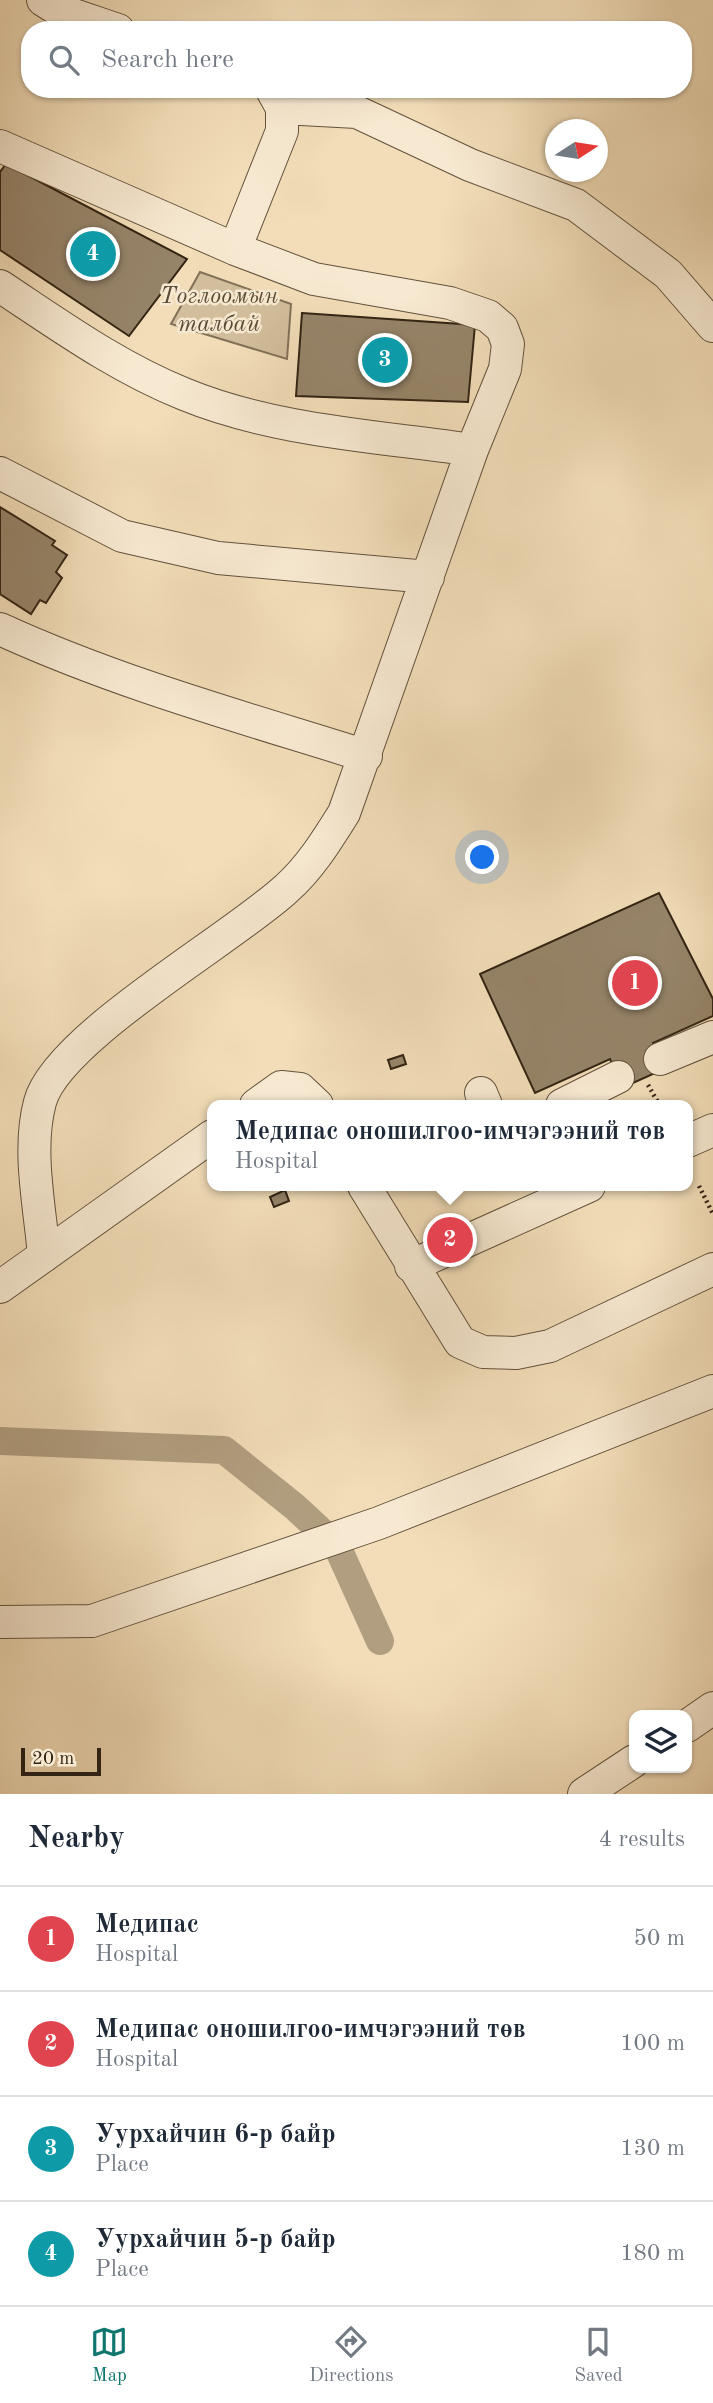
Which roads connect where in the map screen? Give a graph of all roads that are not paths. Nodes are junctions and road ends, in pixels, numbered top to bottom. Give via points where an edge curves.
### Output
1 (43, 0) edge
2 (91, 21) edge
3 (276, 99) edge
4 (0, 146) edge
5 (235, 249) junction
6 (0, 286) edge
7 (713, 326) edge
8 (472, 450) junction
9 (0, 472) edge
10 (428, 576) junction
11 (0, 629) edge
12 (366, 756) junction
13 (713, 1037) edge
14 (263, 1100) edge
15 (312, 1100) edge
16 (573, 1100) edge
17 (713, 1130) edge
18 (693, 1139) edge
19 (207, 1140) edge
20 (367, 1191) edge
21 (562, 1191) edge
22 (526, 1199) edge
23 (44, 1256) junction
24 (411, 1266) junction
25 (713, 1269) edge
26 (0, 1287) edge
27 (713, 1391) edge
28 (0, 1622) edge
29 (713, 1708) edge
30 (692, 1723) edge
31 (629, 1764) edge
32 (584, 1794) edge

1 - 2 street
3 - 5 street via 282,131
3 - 7 street via 357,112 470,165 576,205 668,274
4 - 5 street
5 - 8 street via 314,279 450,303 488,316 502,328 508,344 505,369
6 - 8 street via 109,358 225,409 267,420
8 - 10 street
9 - 10 street via 122,536 218,558
10 - 12 street
11 - 12 street via 134,684
12 - 23 street via 344,813 317,855 287,889 92,1035 54,1073 40,1100 35,1136
13 - 16 street
14 - 15 street via 281,1087 300,1089
17 - 18 street
19 - 23 street
20 - 24 street
21 - 22 street
22 - 24 street
23 - 26 street
24 - 25 street via 460,1342 483,1352 516,1353 550,1346
27 - 28 street via 379,1523 93,1621
29 - 30 street
31 - 32 street

